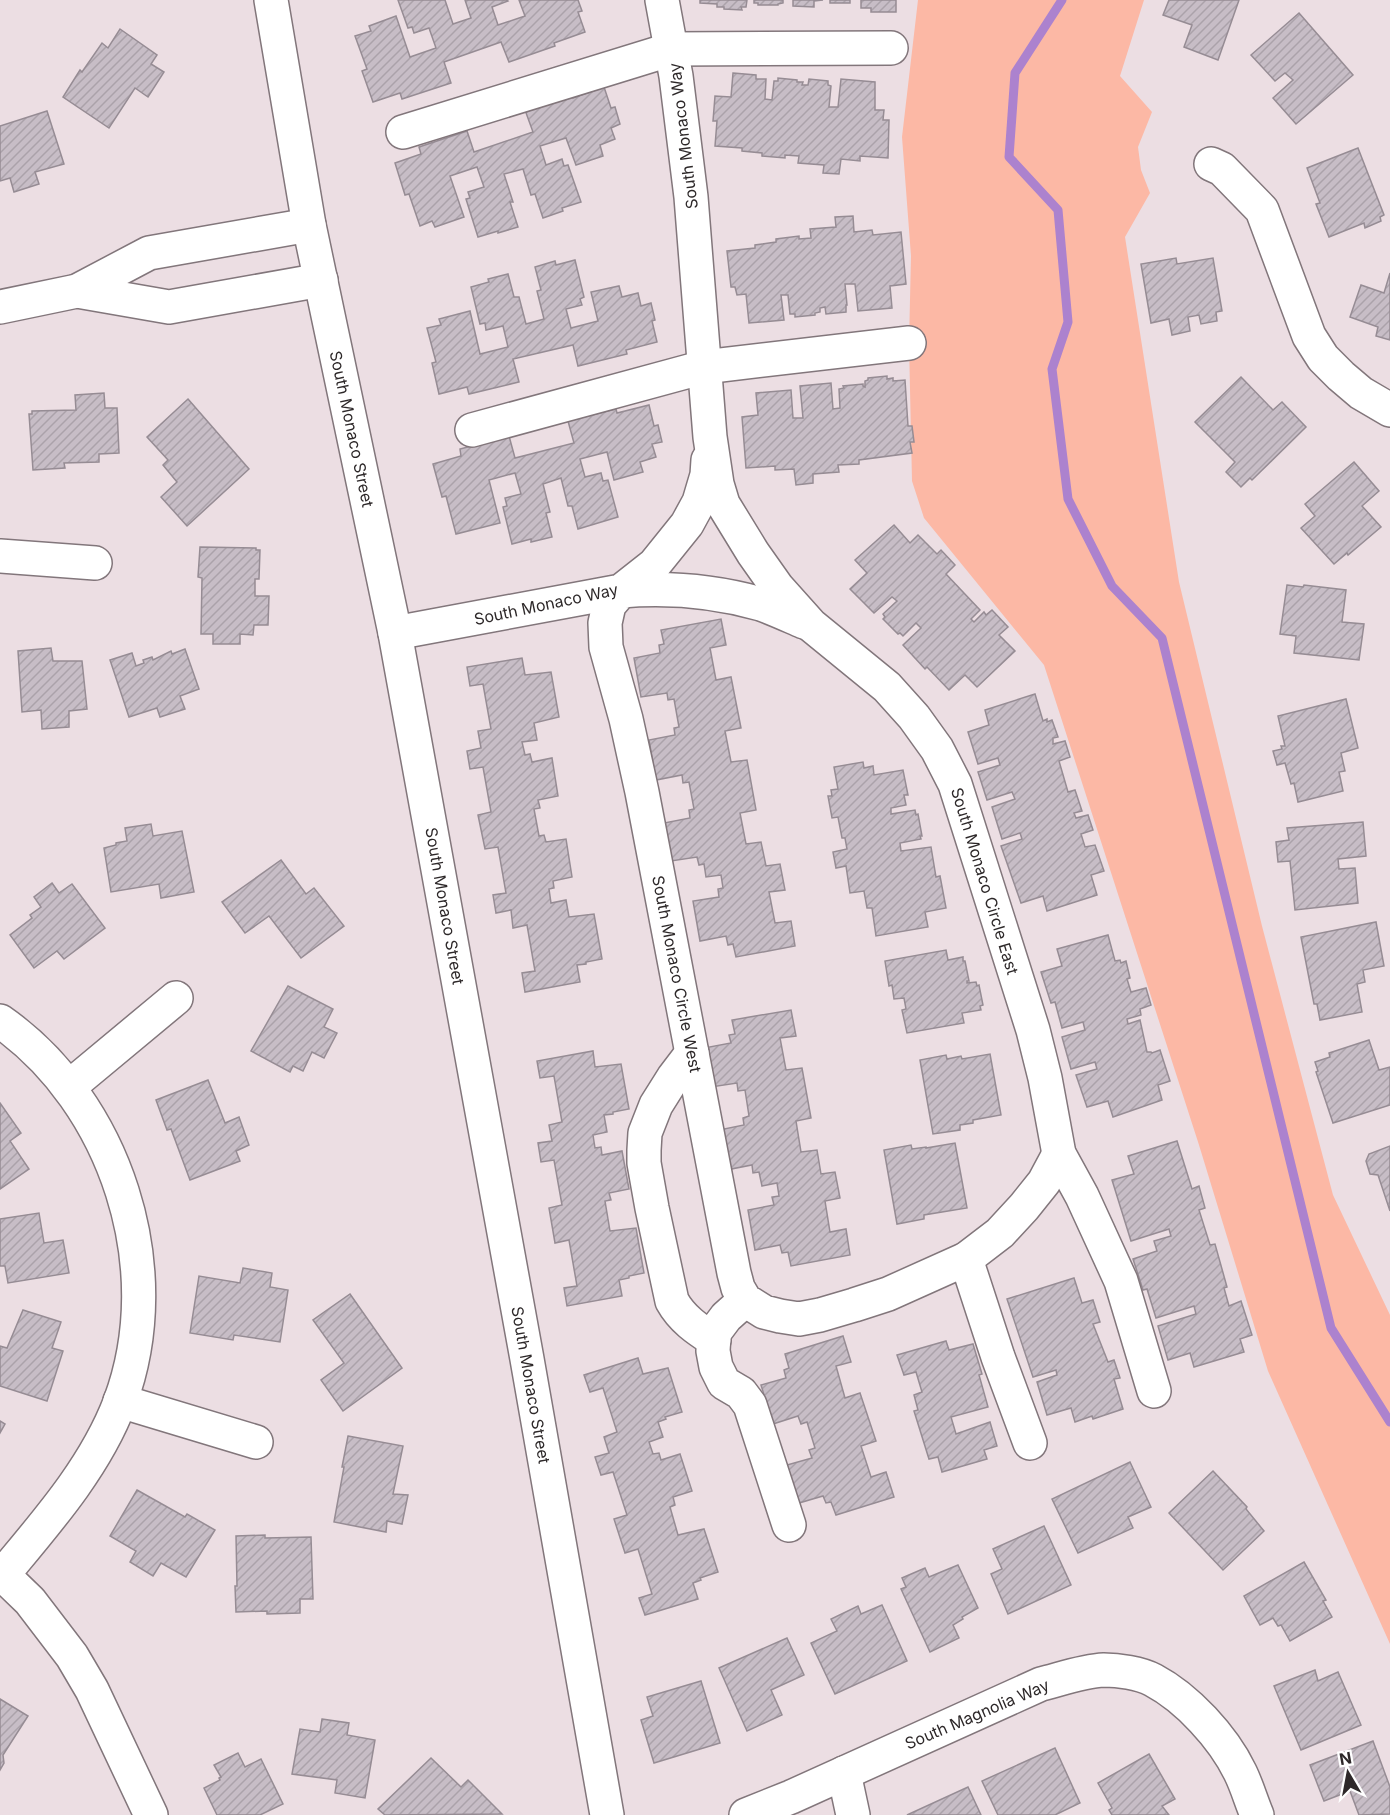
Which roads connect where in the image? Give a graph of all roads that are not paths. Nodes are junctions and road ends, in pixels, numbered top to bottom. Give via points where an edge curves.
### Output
1 (271, 0) edge
2 (662, 0) edge
3 (891, 48) dead end
4 (672, 49) junction
5 (403, 132) dead end
6 (1211, 164) dead end
7 (309, 225) junction
8 (321, 280) junction
9 (77, 291) junction
10 (0, 307) edge
11 (909, 343) dead end
12 (704, 367) junction
13 (1390, 410) edge
14 (472, 430) dead end
15 (710, 437) junction
16 (0, 556) edge
17 (95, 563) dead end
18 (621, 591) junction
19 (812, 625) junction
20 (395, 633) junction
21 (176, 998) dead end
22 (0, 1021) edge
23 (692, 1053) junction
24 (69, 1087) junction
25 (1059, 1154) junction
26 (966, 1259) junction
27 (745, 1300) junction
28 (714, 1340) junction
29 (1154, 1391) dead end
30 (120, 1401) junction
31 (256, 1442) dead end
32 (1030, 1443) dead end
33 (789, 1525) dead end
34 (1, 1574) edge
35 (844, 1773) junction
36 (151, 1815) edge
37 (607, 1815) edge
38 (746, 1815) edge
39 (853, 1815) edge
40 (1257, 1815) edge

1 - 7 street, South Monaco Street
2 - 4 street, South Monaco Way
3 - 4 street, South Monaco Way
4 - 5 street, South Monaco Way
4 - 12 street, South Monaco Way via 691,197
6 - 13 street via 1222,169 1262,210 1309,336 1323,358 1361,393
7 - 8 street, South Monaco Street
7 - 9 street via 149,253
8 - 9 street via 169,307
8 - 20 street, South Monaco Street
9 - 10 street
11 - 12 street
12 - 14 street
12 - 15 street, South Monaco Way
15 - 18 street, South Monaco Way via 707,475 687,524 654,565
15 - 19 street, South Monaco Way via 723,504 777,587
16 - 17 street
18 - 19 street via 649,588 727,596
18 - 20 street, South Monaco Way
18 - 23 street, South Monaco Circle West via 609,605 606,647 642,792
19 - 25 street, South Monaco Circle East via 887,687 914,717 955,784 1033,1030
20 - 37 street, South Monaco Street
21 - 24 street
22 - 24 street via 45,1058
23 - 27 street, South Monaco Circle West via 734,1273
23 - 28 street via 656,1105 645,1133 644,1163 672,1301 694,1327
24 - 30 street via 116,1173 136,1253 138,1322
25 - 26 street via 1024,1207 1000,1233
25 - 29 street, South Monaco Circle East via 1120,1281
26 - 27 street via 888,1294 820,1315 780,1316 764,1312
26 - 32 street
27 - 28 street via 726,1317 714,1333
28 - 33 street via 712,1351 724,1383 741,1393 750,1405
30 - 31 street
30 - 34 street via 83,1472
34 - 36 street via 51,1626 72,1656
35 - 38 street, South Magnolia Way
35 - 39 street
35 - 40 street, South Magnolia Way via 1041,1684 1104,1670 1152,1679 1211,1726 1240,1771

